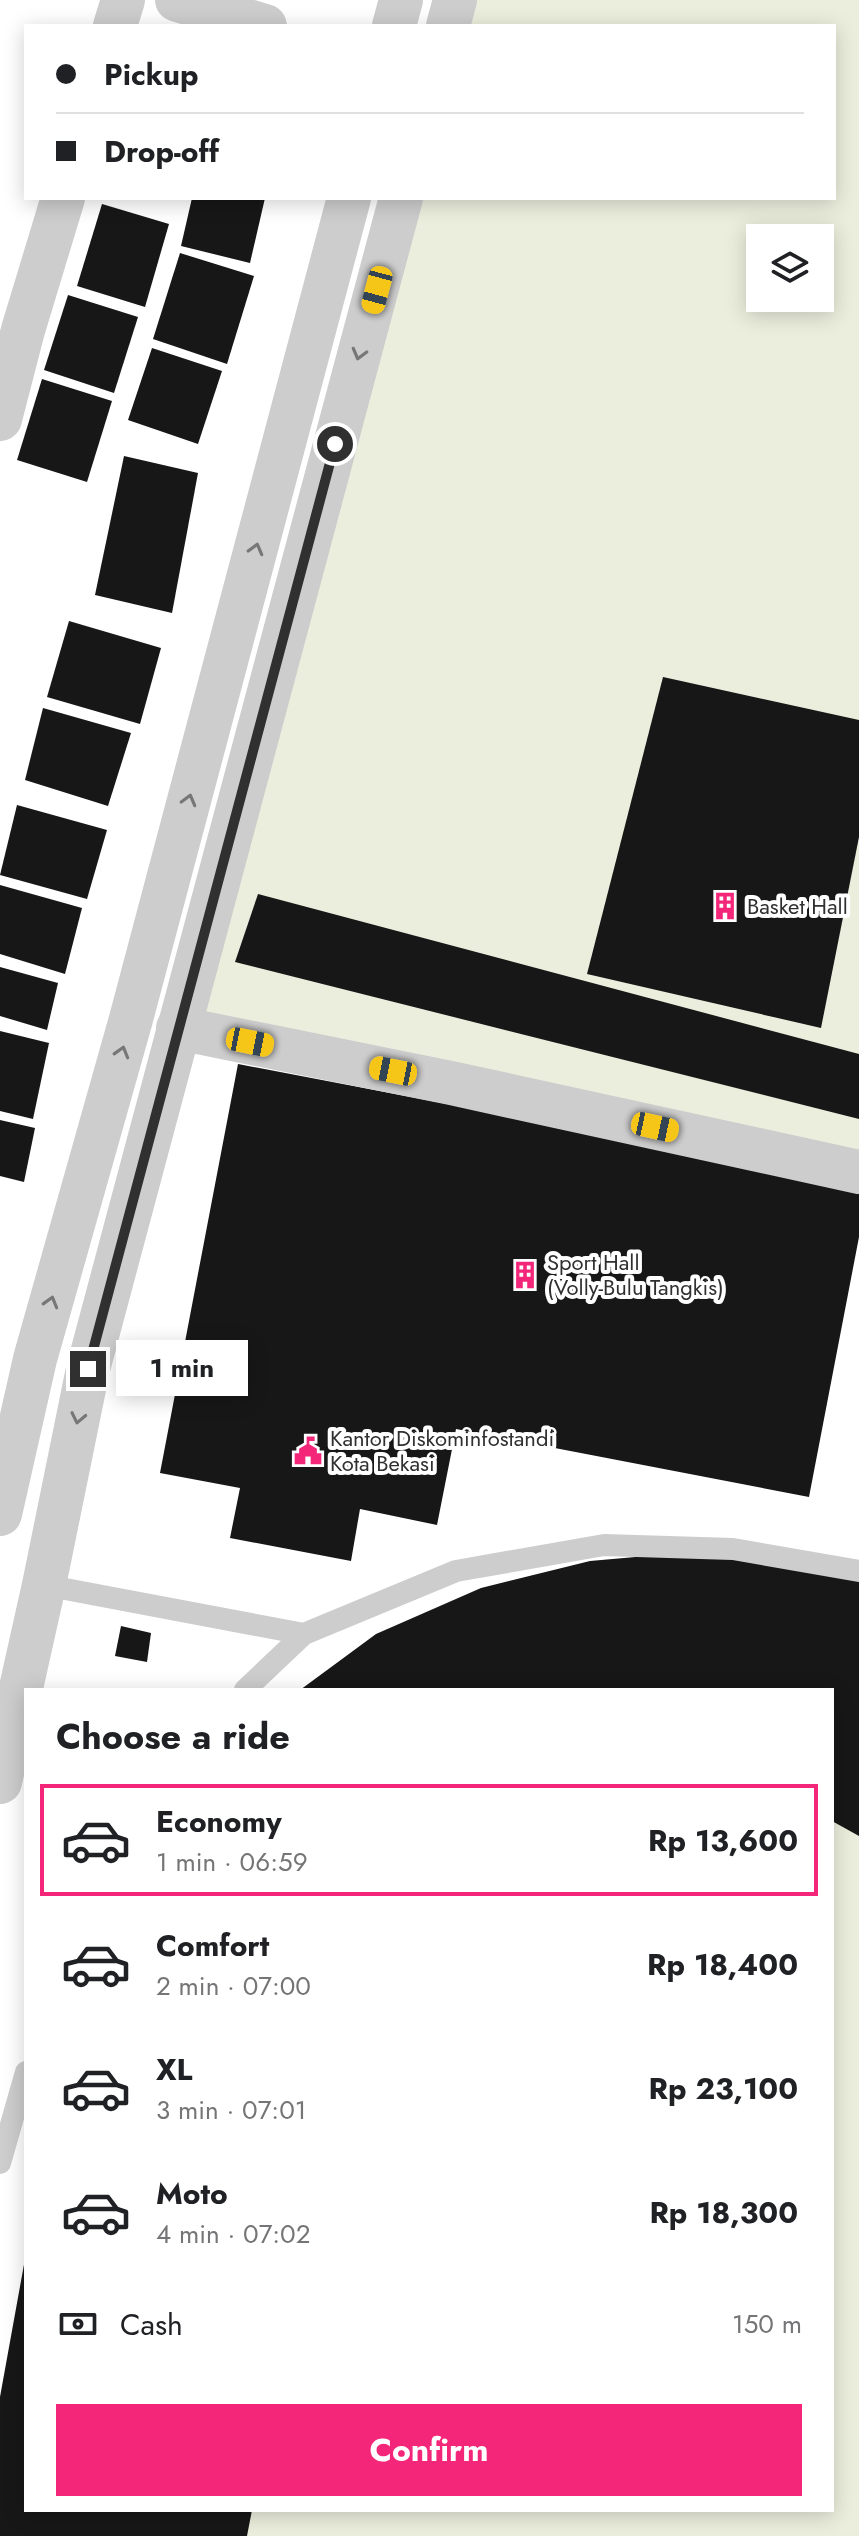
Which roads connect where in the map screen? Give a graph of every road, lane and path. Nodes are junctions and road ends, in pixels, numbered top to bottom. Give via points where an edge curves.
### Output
1 (123, 0) edge
2 (177, 0) edge
3 (401, 0) edge
4 (455, 0) edge
5 (116, 24) edge
6 (258, 24) edge
7 (395, 24) edge
8 (449, 24) edge
9 (62, 200) edge
10 (348, 200) edge
11 (400, 200) edge
12 (23, 330) junction
13 (0, 371) edge
14 (0, 419) edge
15 (178, 1028) junction
16 (859, 1172) edge
17 (17, 1355) edge
18 (88, 1369) junction
19 (0, 1514) edge
20 (859, 1571) edge
21 (44, 1585) junction
22 (304, 1634) junction
23 (247, 1688) edge
24 (0, 1782) edge
25 (24, 2079) edge
26 (0, 2163) edge

1 - 5 street
2 - 6 street
3 - 7 street
4 - 8 street
9 - 12 street
17 -> 10 street via 131,1019
11 -> 15 street
12 - 13 street
12 - 14 street
15 - 16 street
15 - 18 street
17 - 18 street
17 - 19 street
18 -> 21 street
20 - 22 lane via 733,1549 604,1545 456,1571
21 - 22 lane
21 - 24 street
22 - 23 lane
25 - 26 lane

